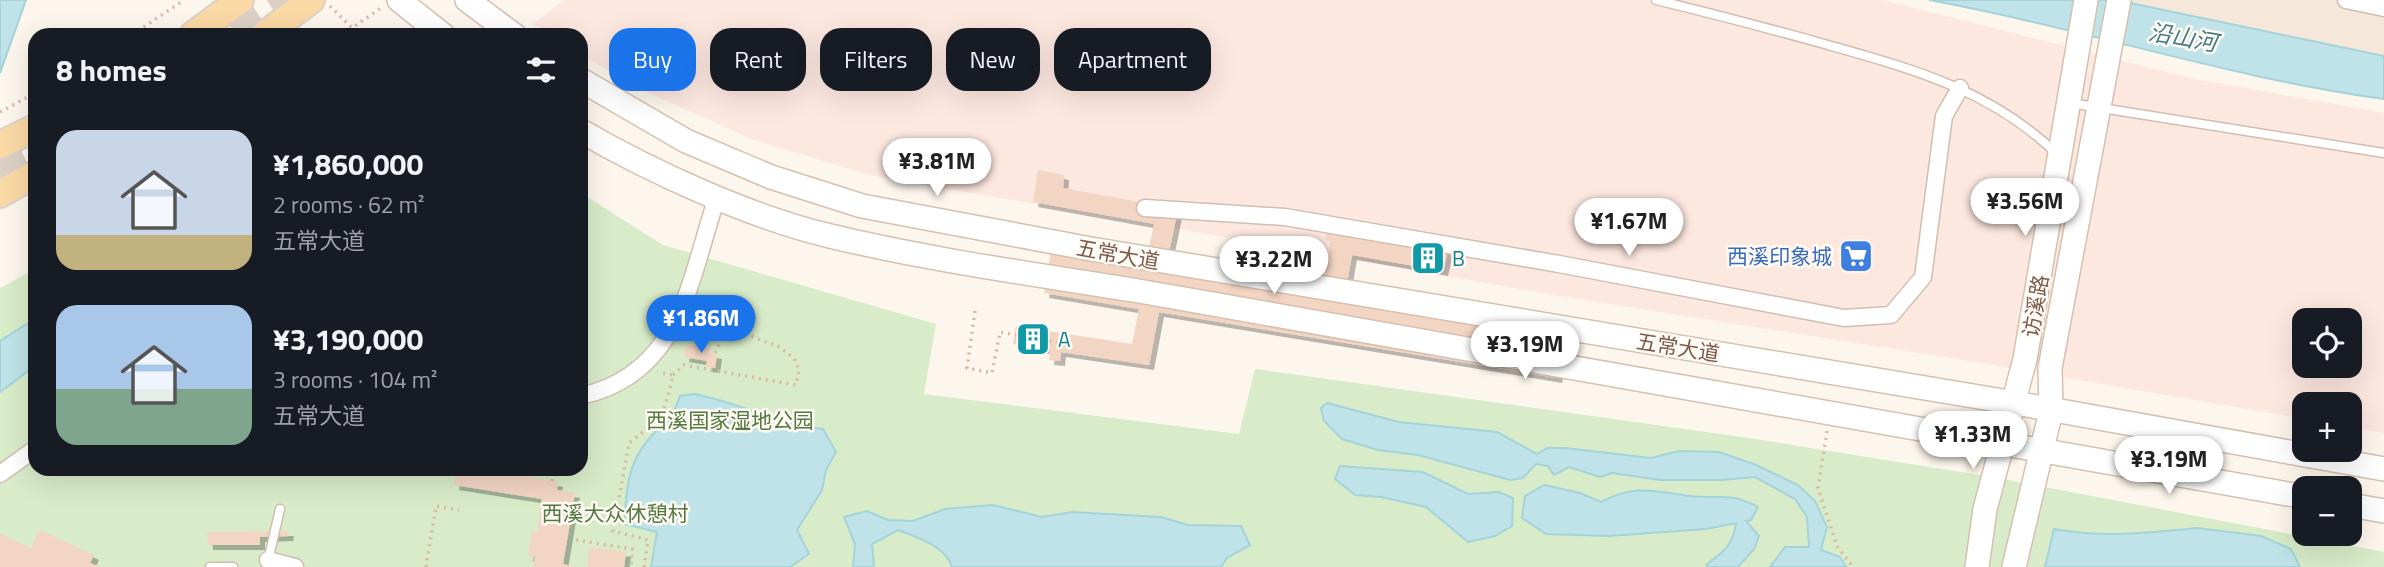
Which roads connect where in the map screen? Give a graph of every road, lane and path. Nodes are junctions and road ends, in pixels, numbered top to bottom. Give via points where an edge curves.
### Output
1 (184, 0) edge
2 (240, 0) edge
3 (311, 0) edge
4 (323, 0) edge
5 (467, 0) edge
6 (1656, 0) edge
7 (2087, 0) edge
8 (2119, 0) edge
9 (2346, 0) edge
10 (391, 3) edge
11 (2384, 8) edge
12 (142, 28) edge
13 (202, 28) edge
14 (273, 28) edge
15 (434, 28) edge
16 (504, 28) edge
17 (588, 84) edge
18 (1960, 89) junction
19 (28, 97) edge
20 (2070, 103) junction
21 (2099, 107) junction
22 (0, 112) edge
23 (28, 131) edge
24 (588, 135) edge
25 (0, 145) edge
26 (2384, 153) edge
27 (2062, 159) junction
28 (28, 178) edge
29 (0, 194) edge
30 (717, 197) junction
31 (1144, 208) dead end
32 (975, 311) dead end
33 (1069, 345) dead end
34 (715, 353) dead end
35 (649, 363) junction
36 (673, 375) junction
37 (588, 395) edge
38 (2015, 403) junction
39 (2052, 411) junction
40 (1831, 412) junction
41 (2003, 445) junction
42 (2041, 452) junction
43 (28, 454) edge
44 (2384, 469) edge
45 (0, 474) edge
46 (553, 476) edge
47 (552, 481) dead end
48 (2292, 495) edge
49 (2362, 507) edge
50 (280, 509) dead end
51 (459, 510) dead end
52 (2384, 511) edge
53 (576, 540) dead end
54 (267, 563) edge
55 (210, 567) edge
56 (233, 567) edge
57 (295, 567) edge
58 (426, 567) edge
59 (631, 567) edge
60 (644, 567) edge
61 (1853, 567) edge
62 (1977, 567) edge
63 (2014, 567) edge

1 - 12 path
2 - 13 main road
3 - 14 main road
4 - 10 path via 352,27
5 - 16 main road
6 - 18 lane via 1925,72
7 - 20 main road, 访溪路
8 - 21 main road
9 - 11 street
10 - 15 main road
17 - 38 main road, 五常大道 via 686,141 771,177 862,206 1104,252
18 - 27 lane via 2013,118
18 - 31 street via 1944,116 1923,276 1891,315 1844,318 1286,217
19 - 22 path
20 - 21 lane
20 - 27 main road, 访溪路
21 - 26 lane
21 - 39 main road via 2050,368
23 - 25 main road
24 - 30 main road, 五常大道
27 - 38 main road, 访溪路
28 - 29 main road
30 - 35 street via 673,331
30 - 40 main road, 五常大道 via 827,235 965,264
32 - 33 path via 967,368 992,373 1000,332
34 - 36 path via 724,335 738,331 761,338 794,358 799,370 796,385 684,365
35 - 36 path via 657,372
35 - 37 street via 605,391
36 - 60 path via 665,412 629,443 613,531 648,540
38 - 39 main road, 五常大道
38 - 41 main road, 访溪路
39 - 42 main road
39 - 44 main road, 五常大道
40 - 41 main road, 五常大道
40 - 61 path via 1818,488 1838,546
41 - 42 main road, 五常大道
41 - 62 main road, 访溪路 via 1985,509
42 - 48 main road, 五常大道
42 - 63 main road
43 - 45 street
46 - 47 path
49 - 52 main road
50 - 54 lane
51 - 58 path via 436,506
53 - 59 path via 632,549
54 - 57 street
55 - 56 lane

